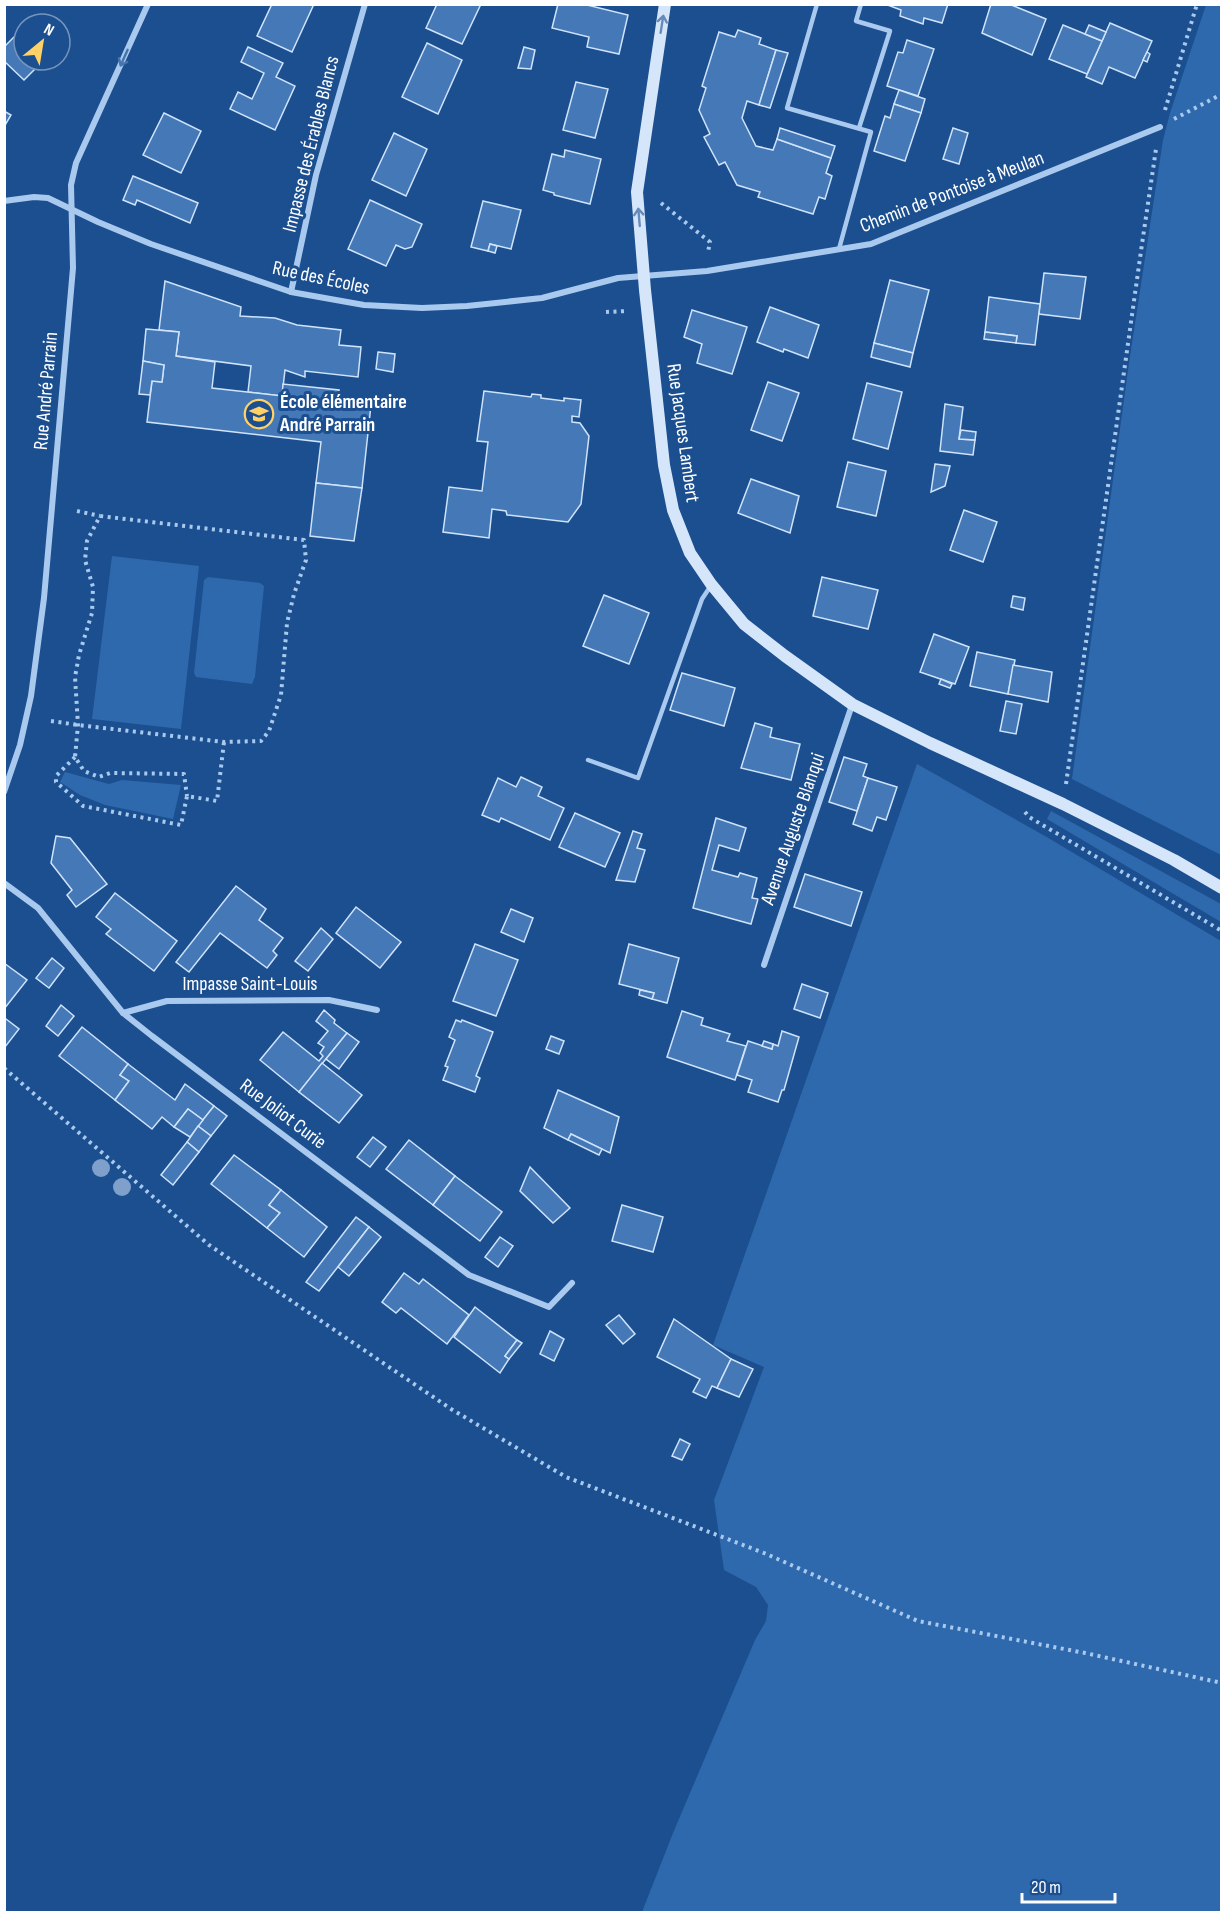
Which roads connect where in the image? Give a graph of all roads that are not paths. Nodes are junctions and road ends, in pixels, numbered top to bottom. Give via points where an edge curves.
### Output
1 (148, 4) edge
2 (365, 4) edge
3 (665, 4) edge
4 (817, 4) edge
5 (861, 4) edge
6 (1160, 127) road end
7 (859, 128) junction
8 (4, 201) edge
9 (72, 209) junction
10 (839, 249) junction
11 (644, 275) junction
12 (291, 292) junction
13 (711, 584) junction
14 (852, 704) junction
15 (588, 760) dead end
16 (4, 792) edge
17 (4, 883) edge
18 (1221, 888) edge
19 (764, 964) dead end
20 (377, 1011) dead end
21 (123, 1012) junction
22 (572, 1283) dead end

1 -> 9 street, Rue André Parrain via 76,163 71,185
2 - 12 street, Impasse des Érables Blancs via 316,175
11 -> 3 street, Rue Jacques Lambert via 637,192
4 - 7 lane via 787,108
5 - 7 lane via 856,21 890,31
6 - 10 street, Chemin de Pontoise à Meulan via 871,244
7 - 10 lane via 871,132
8 - 9 street, Rue des Écoles via 48,198
9 - 12 street, Rue des Écoles via 151,244
9 - 16 street, Rue André Parrain via 73,268 44,598 31,696
10 - 11 street, Chemin de Pontoise à Meulan via 707,271
11 - 12 street, Rue des Écoles via 542,298 456,307 364,305
11 - 13 street, Rue Jacques Lambert via 664,465 673,510 690,553
13 - 14 street, Rue Jacques Lambert via 744,624
13 - 15 lane via 702,599 638,778
14 - 18 street, Rue Jacques Lambert via 1063,804
14 - 19 street, Avenue Auguste Blanqui
17 - 21 street, Rue Joliot Curie via 38,908
20 - 21 street, Impasse Saint-Louis via 329,1000 178,1000
21 - 22 street, Rue Joliot Curie via 469,1275 549,1307

